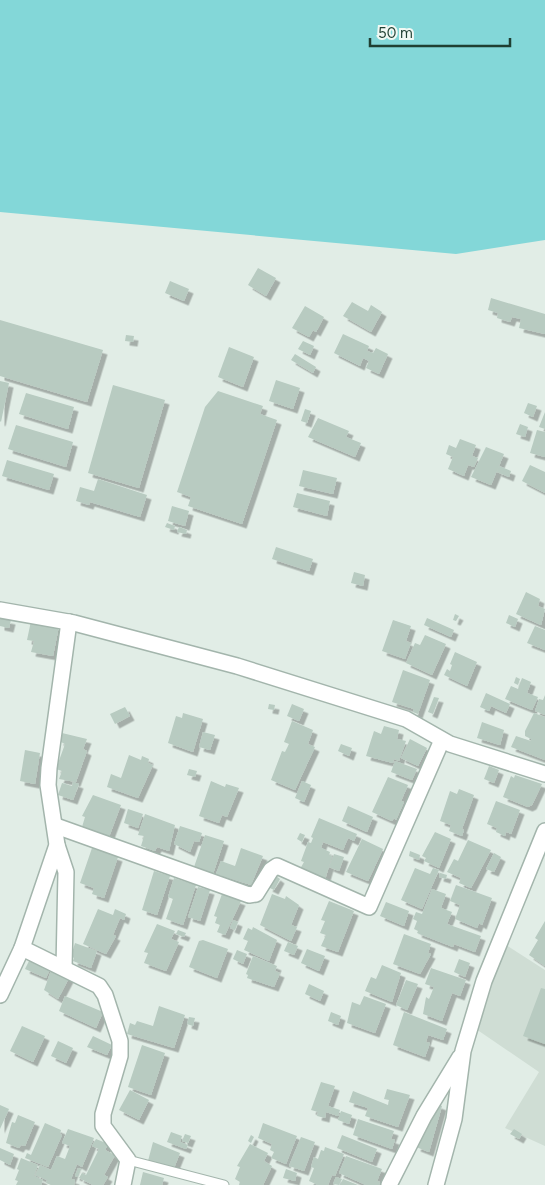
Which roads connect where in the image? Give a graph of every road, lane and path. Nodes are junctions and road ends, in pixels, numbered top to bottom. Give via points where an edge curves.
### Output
1 (0, 610) edge
2 (70, 622) junction
3 (442, 740) junction
4 (545, 774) edge
5 (56, 826) junction
6 (545, 832) edge
7 (57, 845) junction
8 (22, 948) junction
9 (64, 968) junction
10 (0, 995) edge
11 (463, 1051) junction
12 (128, 1160) junction
13 (123, 1185) edge
14 (224, 1185) edge
15 (389, 1185) edge
16 (436, 1185) edge

1 - 2 street
2 - 3 street via 237,666 406,719
2 - 5 street via 49,768 48,785
3 - 4 street
3 - 5 street via 369,907 277,866 256,894 250,895
5 - 7 street
6 - 11 street via 484,981
7 - 8 street
7 - 9 street via 66,872
8 - 9 street
8 - 10 street
9 - 12 street via 99,986 105,995 120,1041 120,1056 103,1114 103,1126
11 - 15 street via 424,1116
11 - 16 street via 454,1119
12 - 13 street
12 - 14 lane

